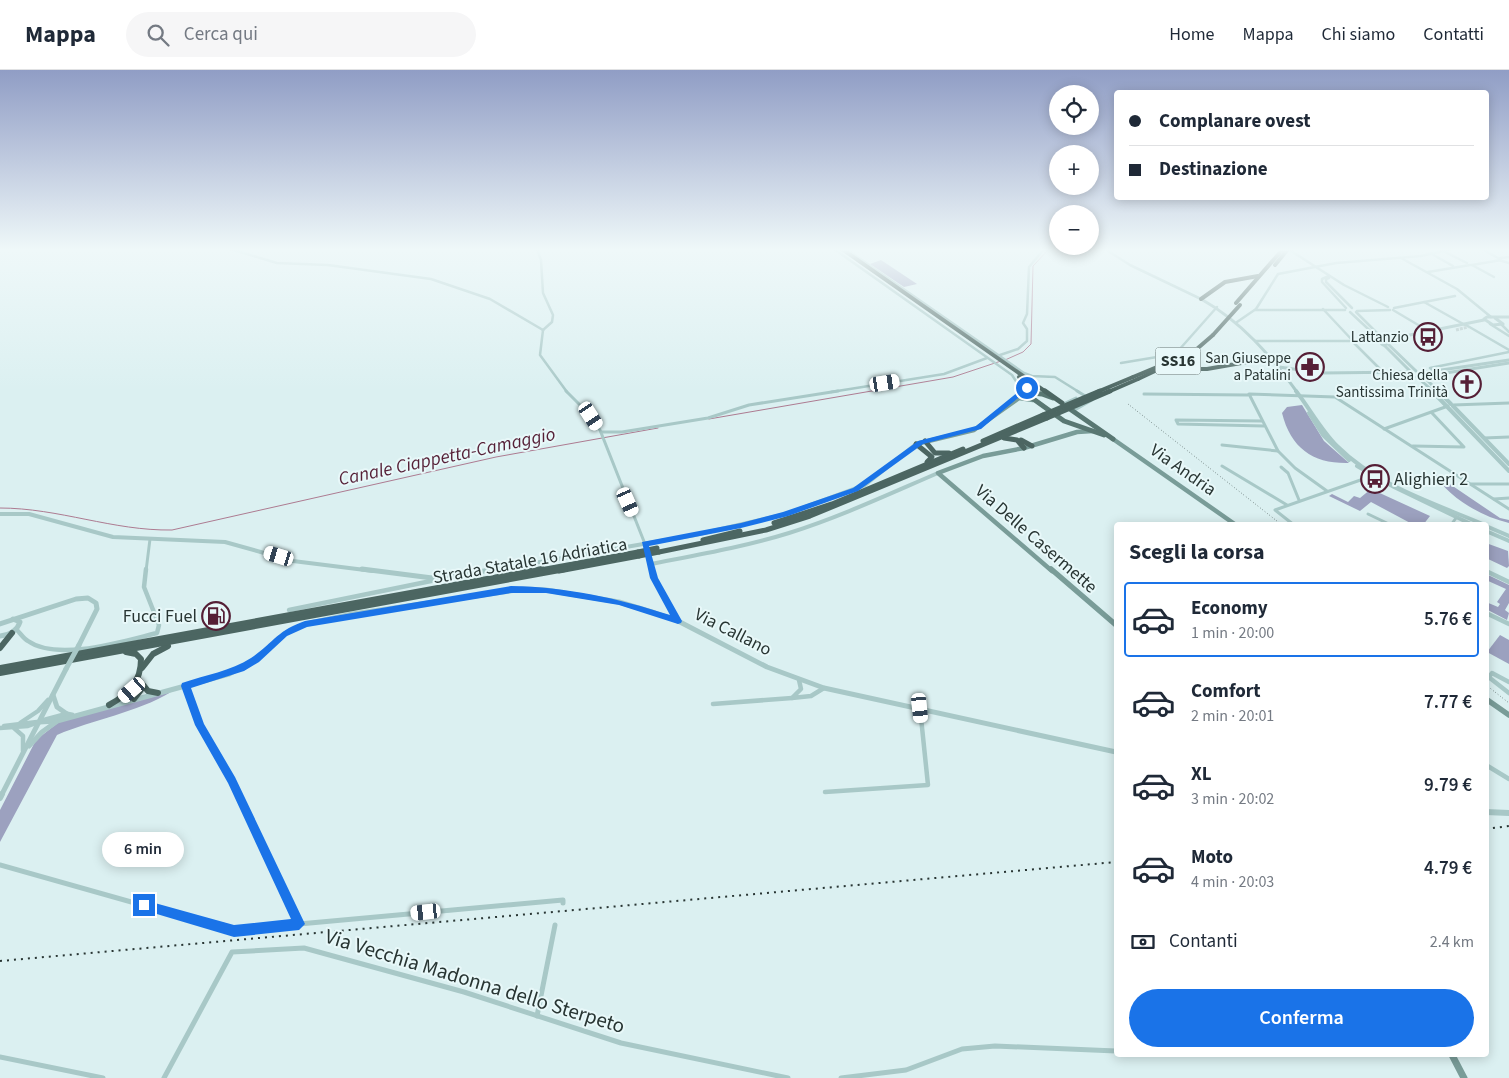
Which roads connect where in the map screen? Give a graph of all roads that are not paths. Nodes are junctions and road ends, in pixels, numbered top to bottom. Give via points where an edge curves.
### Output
1 (481, 296) edge
2 (544, 296) edge
3 (900, 296) edge
4 (906, 296) edge
5 (909, 296) edge
6 (913, 296) edge
7 (1028, 296) edge
8 (1195, 296) edge
9 (1205, 296) edge
10 (1243, 296) edge
11 (1245, 296) edge
12 (1264, 296) edge
13 (1334, 296) edge
14 (1340, 296) edge
15 (1366, 296) edge
16 (1455, 296) dead end
17 (1467, 296) edge
18 (1201, 299) junction
19 (1424, 302) junction
20 (1238, 304) junction
21 (1217, 307) junction
22 (1352, 308) junction
23 (1323, 309) junction
24 (1346, 309) junction
25 (1390, 309) junction
26 (1255, 310) junction
27 (1357, 311) junction
28 (1350, 312) junction
29 (1490, 317) junction
30 (1509, 319) edge
31 (1484, 320) junction
32 (1237, 322) junction
33 (1490, 324) junction
34 (1502, 324) junction
35 (1467, 326) junction
36 (1425, 329) dead end
37 (543, 330) junction
38 (1456, 330) tunnel mouth
39 (1509, 334) edge
40 (1212, 335) junction
41 (1251, 337) junction
42 (1256, 342) junction
43 (1265, 342) junction
44 (1354, 342) junction
45 (1384, 342) junction
46 (1263, 350) junction
47 (1509, 351) edge
48 (1190, 354) junction
49 (988, 358) junction
50 (1270, 358) junction
51 (1475, 359) junction
52 (1002, 362) junction
53 (1509, 362) edge
54 (1121, 363) dead end
55 (1482, 363) junction
56 (1162, 369) junction
57 (1202, 369) junction
58 (1416, 371) junction
59 (1286, 372) junction
60 (1383, 372) junction
61 (1409, 372) junction
62 (1436, 372) junction
63 (1423, 375) junction
64 (1415, 377) junction
65 (1136, 378) junction
66 (1026, 391) junction
67 (1144, 394) dead end
68 (1086, 395) junction
69 (1248, 395) junction
70 (1299, 395) junction
71 (1035, 401) junction
72 (1011, 403) junction
73 (1063, 403) junction
74 (1509, 403) edge
75 (1450, 405) junction
76 (1074, 412) junction
77 (1432, 413) junction
78 (1045, 416) junction
79 (1064, 421) junction
80 (1262, 421) junction
81 (1177, 422) joint
82 (1036, 423) junction
83 (1264, 426) junction
84 (1384, 429) junction
85 (1079, 430) junction
86 (601, 433) junction
87 (1066, 435) junction
88 (1509, 437) edge
89 (1484, 438) junction
90 (1113, 439) junction
91 (603, 440) joint
92 (926, 440) junction
93 (916, 444) junction
94 (1222, 445) dead end
95 (1032, 446) junction
96 (1412, 446) junction
97 (974, 447) junction
98 (1024, 448) junction
99 (1278, 451) junction
100 (1509, 464) edge
101 (1222, 466) dead end
102 (1281, 467) dead end
103 (1509, 471) edge
104 (938, 473) junction
105 (1373, 475) junction
106 (899, 476) junction
107 (1343, 480) dead end
108 (1348, 483) junction
109 (1471, 484) junction
110 (1509, 484) edge
111 (1327, 491) junction
112 (1509, 498) edge
113 (1492, 499) junction
114 (1299, 500) junction
115 (1287, 505) junction
116 (1509, 509) edge
117 (0, 514) edge
118 (1368, 514) dead end
119 (1458, 516) junction
120 (1232, 522) edge
121 (1290, 522) edge
122 (1385, 522) edge
123 (1453, 522) edge
124 (1468, 522) edge
125 (1476, 522) edge
126 (1489, 527) edge
127 (1489, 532) edge
128 (1509, 536) edge
129 (150, 539) junction
130 (1509, 541) edge
131 (645, 544) junction
132 (658, 550) junction
133 (638, 554) junction
134 (651, 564) junction
135 (1489, 572) edge
136 (470, 574) junction
137 (440, 579) junction
138 (474, 579) dead end
139 (1509, 582) edge
140 (490, 585) dead end
141 (496, 592) junction
142 (46, 608) junction
143 (289, 610) dead end
144 (1489, 614) edge
145 (282, 617) junction
146 (246, 620) dead end
147 (678, 621) junction
148 (4, 622) edge
149 (1114, 623) edge
150 (20, 624) junction
151 (1509, 624) edge
152 (183, 632) dead end
153 (8, 634) edge
154 (23, 638) junction
155 (187, 639) junction
156 (140, 643) junction
157 (0, 648) edge
158 (119, 652) junction
159 (0, 662) edge
160 (31, 663) junction
161 (0, 668) edge
162 (142, 668) junction
163 (0, 673) edge
164 (1489, 675) edge
165 (1489, 677) edge
166 (799, 680) junction
167 (1509, 682) edge
168 (141, 684) junction
169 (186, 686) junction
170 (824, 688) junction
171 (132, 690) junction
172 (158, 693) junction
173 (1509, 693) edge
174 (53, 695) junction
175 (792, 698) junction
176 (134, 699) junction
177 (1489, 701) edge
178 (713, 704) dead end
179 (109, 706) junction
180 (920, 708) junction
181 (67, 714) junction
182 (73, 715) junction
183 (1509, 715) edge
184 (57, 721) junction
185 (20, 722) junction
186 (39, 722) junction
187 (0, 728) edge
188 (14, 728) junction
189 (1114, 752) edge
190 (23, 753) junction
191 (1489, 767) edge
192 (1509, 779) edge
193 (825, 792) dead end
194 (0, 798) edge
195 (1489, 812) edge
196 (1509, 813) edge
197 (0, 865) edge
198 (563, 903) dead end
199 (299, 924) junction
200 (555, 925) dead end
201 (537, 1016) junction
202 (1114, 1051) edge
203 (0, 1057) edge
204 (1453, 1057) edge
205 (103, 1078) edge
206 (164, 1078) edge
207 (788, 1078) edge
208 (841, 1078) edge
209 (1464, 1078) edge

1 - 37 street
2 - 37 street via 554,317
3 - 49 street
4 - 52 highway
5 - 52 highway
6 - 52 street
7 - 52 street via 1027,314 1022,323 1027,329 1027,341
8 - 18 street
9 - 18 highway
10 - 20 highway, Strada Statale 16 Adriatica / SS16
11 - 20 highway, Strada Statale 16 Adriatica / SS16
12 - 26 street
13 - 24 street
14 - 22 street
15 - 25 street
16 - 19 street
17 - 29 street
18 - 21 street
19 - 25 street
19 - 35 street
20 - 40 highway, Strada Statale 16 Adriatica / SS16, bridge
21 - 32 street
21 - 54 street via 1178,351
22 - 24 street
22 - 27 street
23 - 24 street
23 - 26 street
23 - 44 street
24 - 28 street
25 - 27 street
25 - 36 street
26 - 32 street
27 - 28 street
27 - 45 street
28 - 45 street
29 - 30 street
29 - 31 street
29 - 34 street
30 - 34 street
31 - 33 street
31 - 35 street
32 - 41 street
33 - 34 street
33 - 35 street
33 - 39 street
34 - 39 street
35 - 45 street
35 - 47 street
37 - 86 street via 542,359 560,385 591,416
38 - 45 street
40 - 48 highway, Strada Statale 16 Adriatica / SS16
40 - 65 highway, Strada Statale 16 Adriatica / SS16
41 - 42 street
41 - 43 street
42 - 43 street
42 - 46 street
43 - 44 street
43 - 46 street
44 - 45 street
44 - 60 street
45 - 58 street
45 - 61 street
46 - 50 street
47 - 51 street
48 - 56 highway, Strada Statale 16 Adriatica / SS16
48 - 57 highway via 1185,361 1187,364
49 - 52 street
49 - 86 street via 944,374 750,405 699,419
50 - 57 highway
50 - 59 street
51 - 55 street
51 - 62 street via 1430,368
52 - 66 highway via 1024,381
52 - 66 street via 1014,377 1018,389
52 - 68 street via 1028,375 1055,377
52 - 73 highway
53 - 55 street
53 - 63 street
55 - 62 street
56 - 57 highway
56 - 65 highway, Strada Statale 16 Adriatica / SS16
58 - 61 street
58 - 63 street
59 - 60 street
59 - 64 street
59 - 70 street
60 - 61 street
61 - 64 street
62 - 63 street
63 - 64 street
63 - 75 street
64 - 75 street
65 - 78 highway, Strada Statale 16 Adriatica / SS16, bridge
66 - 71 main road
66 - 72 main road
66 - 73 main road via 1044,394
67 - 69 street
68 - 73 street
68 - 76 street via 1091,402
69 - 70 street
69 - 80 street
70 - 84 street via 1335,398
70 - 105 street via 1332,446
71 - 72 main road via 1022,397
71 - 79 main road
72 - 92 main road via 974,430
73 - 76 main road
74 - 75 street
75 - 77 street
75 - 89 street
75 - 103 street
76 - 85 main road via 1082,422
76 - 90 main road
77 - 84 street
77 - 96 street via 1464,447
78 - 82 highway, Strada Statale 16 Adriatica / SS16
78 - 97 highway, Strada Statale 16 Adriatica / SS16
79 - 85 main road
79 - 87 main road via 1070,429
80 - 81 street
80 - 83 street
81 - 83 street
82 - 95 highway, SS16 via 1018,434 1021,441
82 - 97 highway, Strada Statale 16 Adriatica / SS16
83 - 99 street
84 - 96 street
85 - 87 main road
85 - 90 main road via 1093,431
86 - 91 street
87 - 95 main road
88 - 89 street
89 - 100 street
90 - 120 main road, Via Andria
91 - 131 street
92 - 93 main road
92 - 97 highway, SS16 via 932,451 939,454
93 - 106 highway, SS16 via 929,451 932,457
93 - 131 street via 864,485 839,496 741,526
94 - 99 street
95 - 98 main road
96 - 109 street
97 - 98 highway, SS16 via 1008,438 1017,440
97 - 106 highway, Strada Statale 16 Adriatica / SS16
97 - 132 highway, Strada Statale 16 Adriatica / SS16 via 810,516 766,530
98 - 104 main road via 972,459
99 - 111 street
101 - 115 street
102 - 114 street via 1288,473
104 - 134 street via 787,534
104 - 149 main road, Via Delle Casermette
105 - 108 street
105 - 119 street
106 - 132 highway, Strada Statale 16 Adriatica / SS16 via 825,507 765,526
107 - 108 street
108 - 111 street
109 - 110 street
109 - 113 street
111 - 114 street
112 - 113 street
113 - 116 street
114 - 115 street
115 - 121 street via 1275,510
117 - 129 street via 29,514 113,537
118 - 122 street
119 - 123 street
119 - 124 street
119 - 125 street
126 - 128 street
127 - 130 street
129 - 137 street via 224,542 293,561
129 - 154 street via 144,587 159,626 157,632 63,650 41,648
131 - 134 street
131 - 136 street
132 - 133 highway, Strada Statale 16 Adriatica / SS16, bridge
133 - 145 highway, Strada Statale 16 Adriatica / SS16
133 - 155 highway, Strada Statale 16 Adriatica / SS16
134 - 147 street via 660,592
135 - 139 street
136 - 137 street
136 - 138 street
137 - 143 street
140 - 141 street
141 - 147 street, Via Callano via 546,590 619,602
141 - 169 street, Via Callano via 305,624 284,634 248,664 229,674
142 - 148 street
142 - 150 street
142 - 174 street, bridge via 80,598 96,602 96,613
144 - 151 street
145 - 146 highway
145 - 156 highway, Strada Statale 16 Adriatica / SS16
147 - 166 street, Via Callano
148 - 150 street via 16,619
150 - 153 street
152 - 156 highway
153 - 154 street
153 - 154 street
153 - 157 highway
155 - 158 highway, Strada Statale 16 Adriatica / SS16
155 - 162 highway, SS16 via 160,648
156 - 160 highway, Strada Statale 16 Adriatica / SS16
158 - 162 highway, SS16 via 136,654 141,659
158 - 163 highway, Strada Statale 16 Adriatica / SS16
159 - 160 highway, SS16
160 - 161 highway, Strada Statale 16 Adriatica / SS16
162 - 168 highway, SS16
164 - 167 street via 1492,673
165 - 173 street
166 - 170 street, Via Callano
166 - 175 street via 801,689
168 - 171 highway, SS16
168 - 172 highway via 148,692
168 - 176 highway, SS16
169 - 172 street, Via Callano
169 - 199 street via 200,725 232,780
170 - 175 street via 811,696
170 - 180 street, Via Callano
171 - 176 highway
171 - 179 highway, SS16
172 - 176 street, Via Callano
174 - 181 street via 57,707
174 - 185 street via 38,711
174 - 186 street
175 - 178 street
176 - 179 street, Via Callano
177 - 183 main road
179 - 182 street, Via Callano
180 - 189 street, Via Callano
180 - 193 street via 928,785
181 - 182 street
181 - 186 street
182 - 184 street, Via Callano
184 - 186 street
184 - 190 street
185 - 186 street
185 - 187 street
186 - 188 street
186 - 190 street
187 - 188 street
188 - 190 street via 23,736
190 - 194 street
191 - 192 street
195 - 196 street
197 - 199 street via 234,931
198 - 199 street via 563,900
200 - 201 street
201 - 206 street, Via Vecchia Madonna dello Sterpeto via 464,992 304,948 232,952
201 - 207 street, Via Vecchia Madonna dello Sterpeto via 621,1043
202 - 208 street via 995,1046 962,1049 906,1070
203 - 205 street
204 - 209 main road

